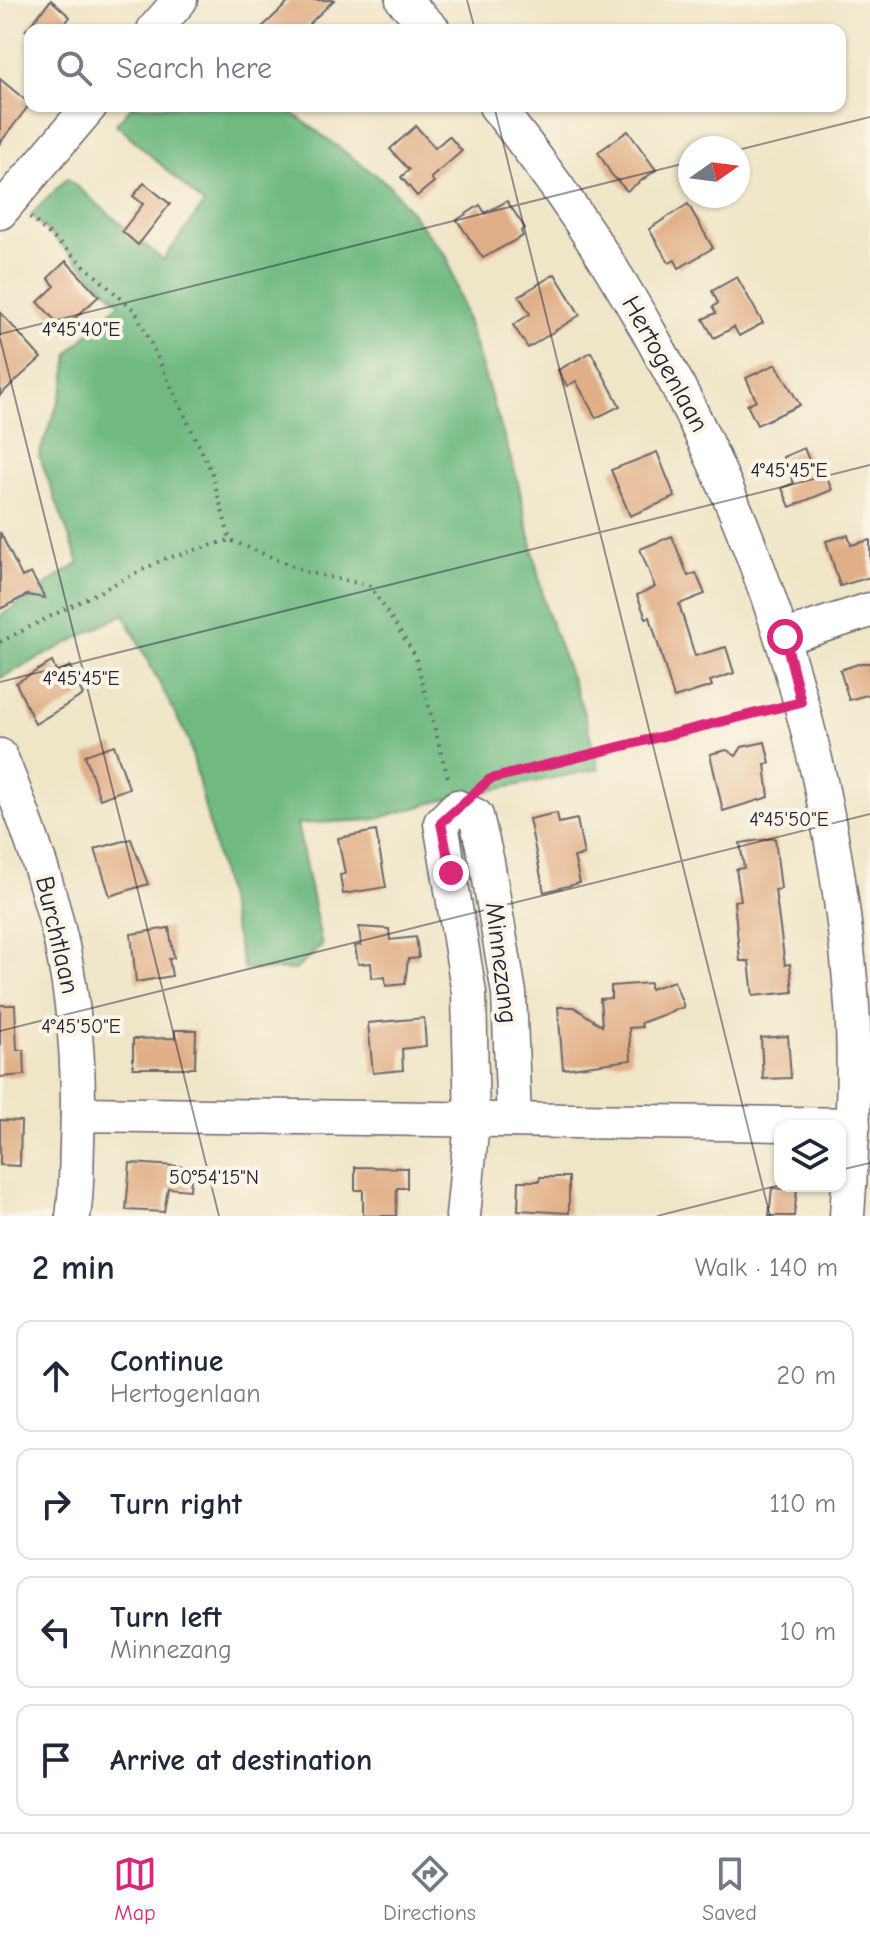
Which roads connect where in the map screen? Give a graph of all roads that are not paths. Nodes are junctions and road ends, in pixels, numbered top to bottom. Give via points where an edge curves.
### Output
1 (180, 0) edge
2 (403, 0) edge
3 (159, 24) edge
4 (427, 24) edge
5 (85, 112) edge
6 (501, 112) edge
7 (4, 207) edge
8 (870, 610) edge
9 (785, 637) junction
10 (0, 756) edge
11 (78, 1114) junction
12 (514, 1120) junction
13 (472, 1122) junction
14 (853, 1125) junction
15 (73, 1216) edge
16 (463, 1216) edge
17 (847, 1216) edge

1 - 3 street
2 - 4 street
5 - 7 street
6 - 9 street, Hertogenlaan via 571,204 656,339 740,516
8 - 9 street
9 - 14 street, Hertogenlaan via 822,785 840,903 851,993
10 - 11 street, Burchtlaan via 35,843 63,940 77,1027
11 - 13 street
11 - 15 street, Burchtlaan
12 - 13 street
12 - 13 street, Minnezang via 509,993 487,862 476,816 457,807 441,823 469,993
12 - 14 street
13 - 16 street, Minnezang
14 - 17 street, Hertogenlaan

